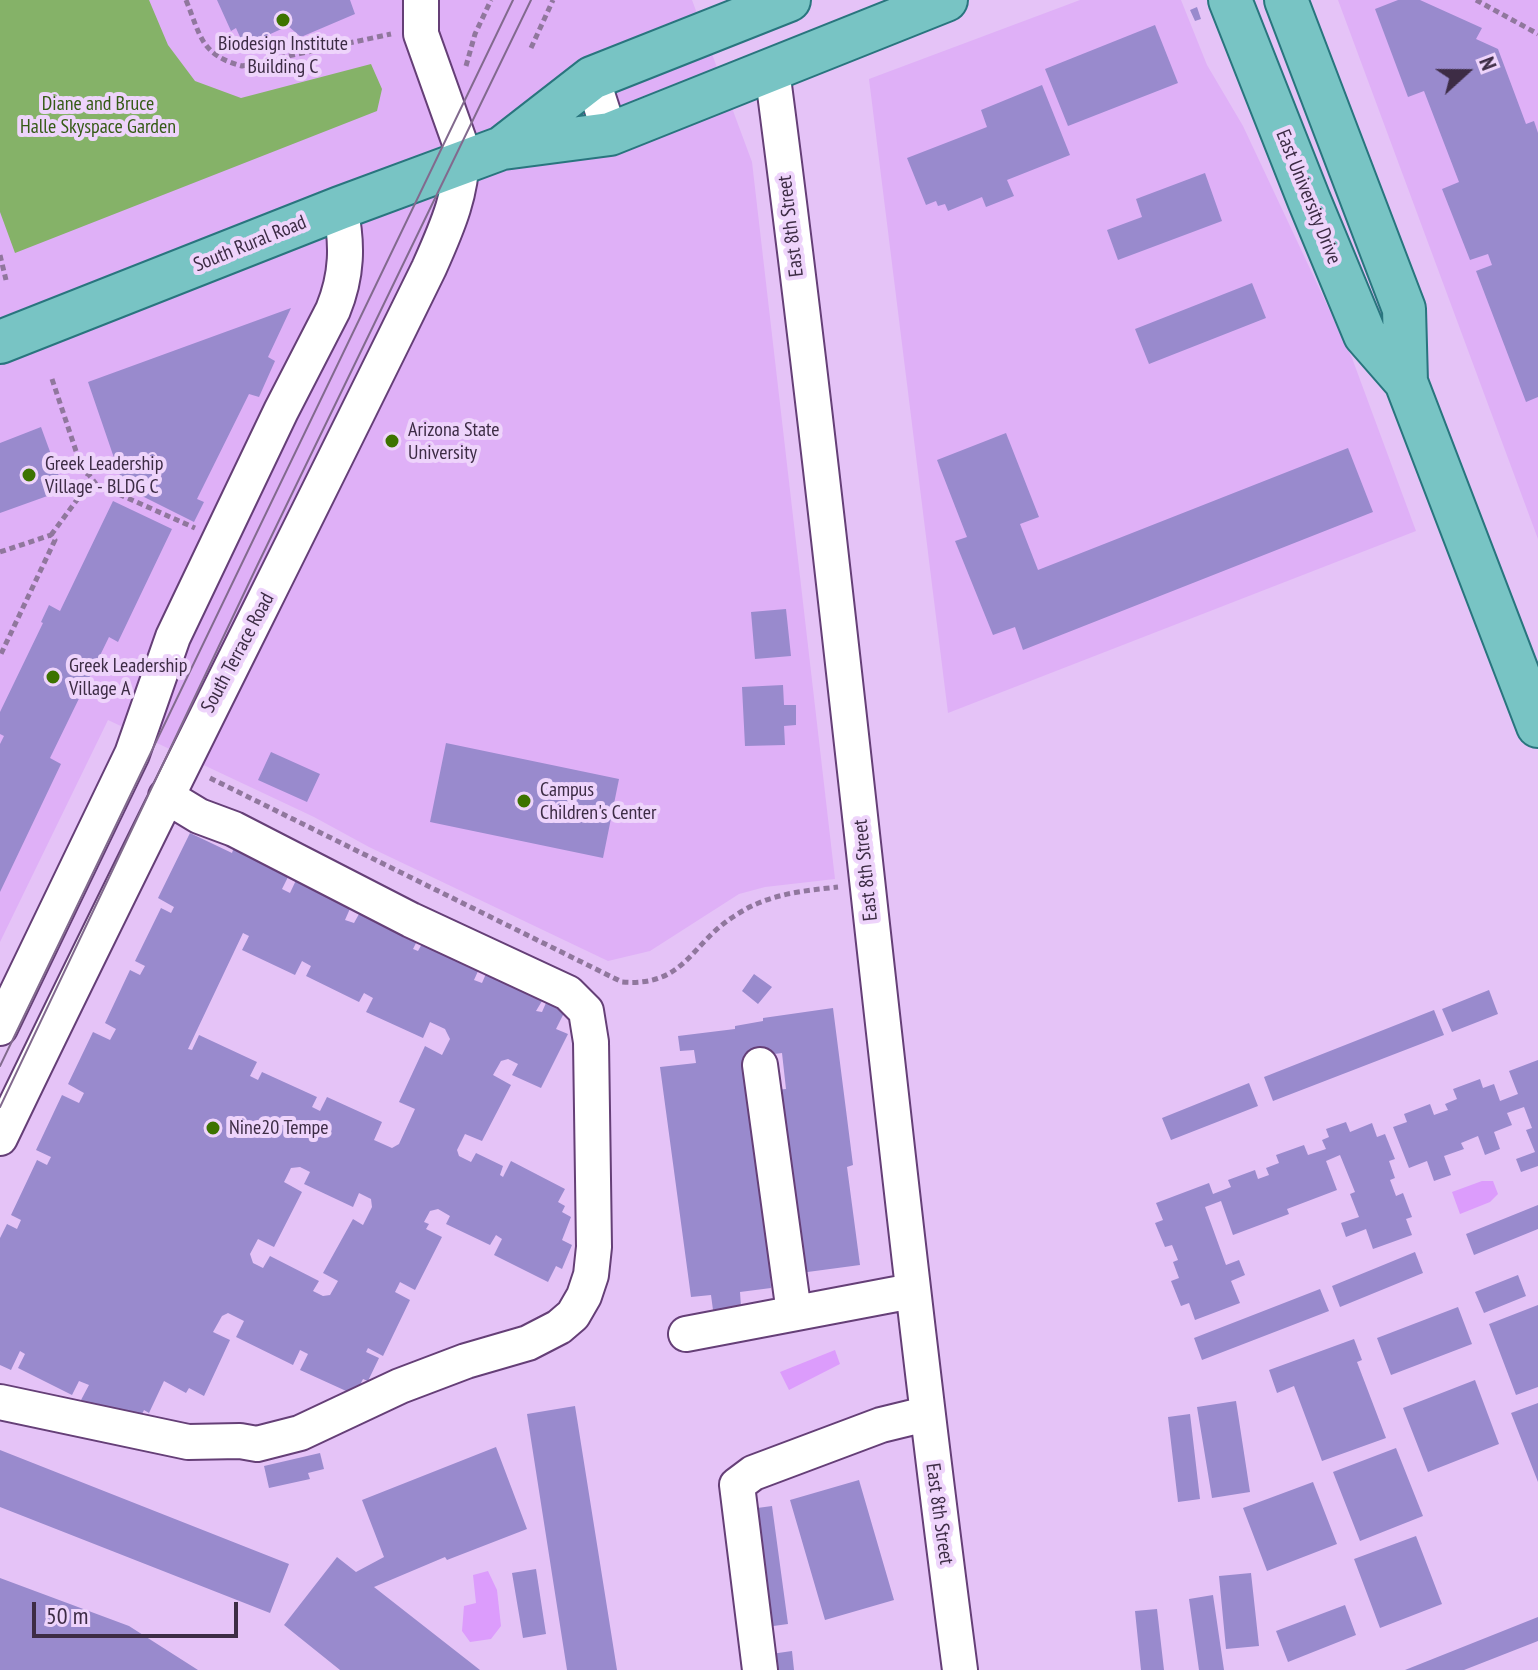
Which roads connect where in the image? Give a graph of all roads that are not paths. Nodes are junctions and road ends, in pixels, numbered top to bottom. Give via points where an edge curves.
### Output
1 (421, 0) edge
2 (789, 0) edge
3 (946, 0) edge
4 (1230, 0) edge
5 (1286, 0) edge
6 (772, 70) junction
7 (592, 78) junction
8 (610, 134) junction
9 (502, 148) junction
10 (463, 164) junction
11 (340, 208) junction
12 (0, 342) edge
13 (1406, 382) junction
14 (1538, 726) edge
15 (166, 796) junction
16 (0, 1028) edge
17 (760, 1065) dead end
18 (0, 1138) edge
19 (912, 1291) junction
20 (794, 1313) junction
21 (686, 1334) dead end
22 (0, 1402) edge
23 (926, 1414) junction
24 (760, 1670) edge
25 (960, 1670) edge

1 - 10 street via 421,34
2 - 7 main road, South Rural Road
3 - 6 main road, South Rural Road
4 - 13 main road, East University Drive via 1365,335
5 - 13 main road, East University Drive via 1404,309
6 - 8 main road, South Rural Road
6 - 19 street, East 8th Street
7 - 8 street
7 - 9 main road, South Rural Road
8 - 9 main road, South Rural Road
9 - 10 main road, South Rural Road
10 - 11 main road, South Rural Road
10 - 15 street, South Terrace Road via 429,268
11 - 12 main road, South Rural Road
11 - 16 street via 346,258 340,294 173,637 132,754
13 - 14 main road, East University Drive
15 - 18 street, South Terrace Road
15 - 22 street via 568,993 586,1011 592,1058 591,1275 573,1315 528,1343 466,1361 300,1433 257,1444 188,1442
17 - 20 street
19 - 20 street
19 - 23 street, East 8th Street
20 - 21 street
23 - 24 street via 881,1425 753,1473 737,1485
23 - 25 street, East 8th Street

